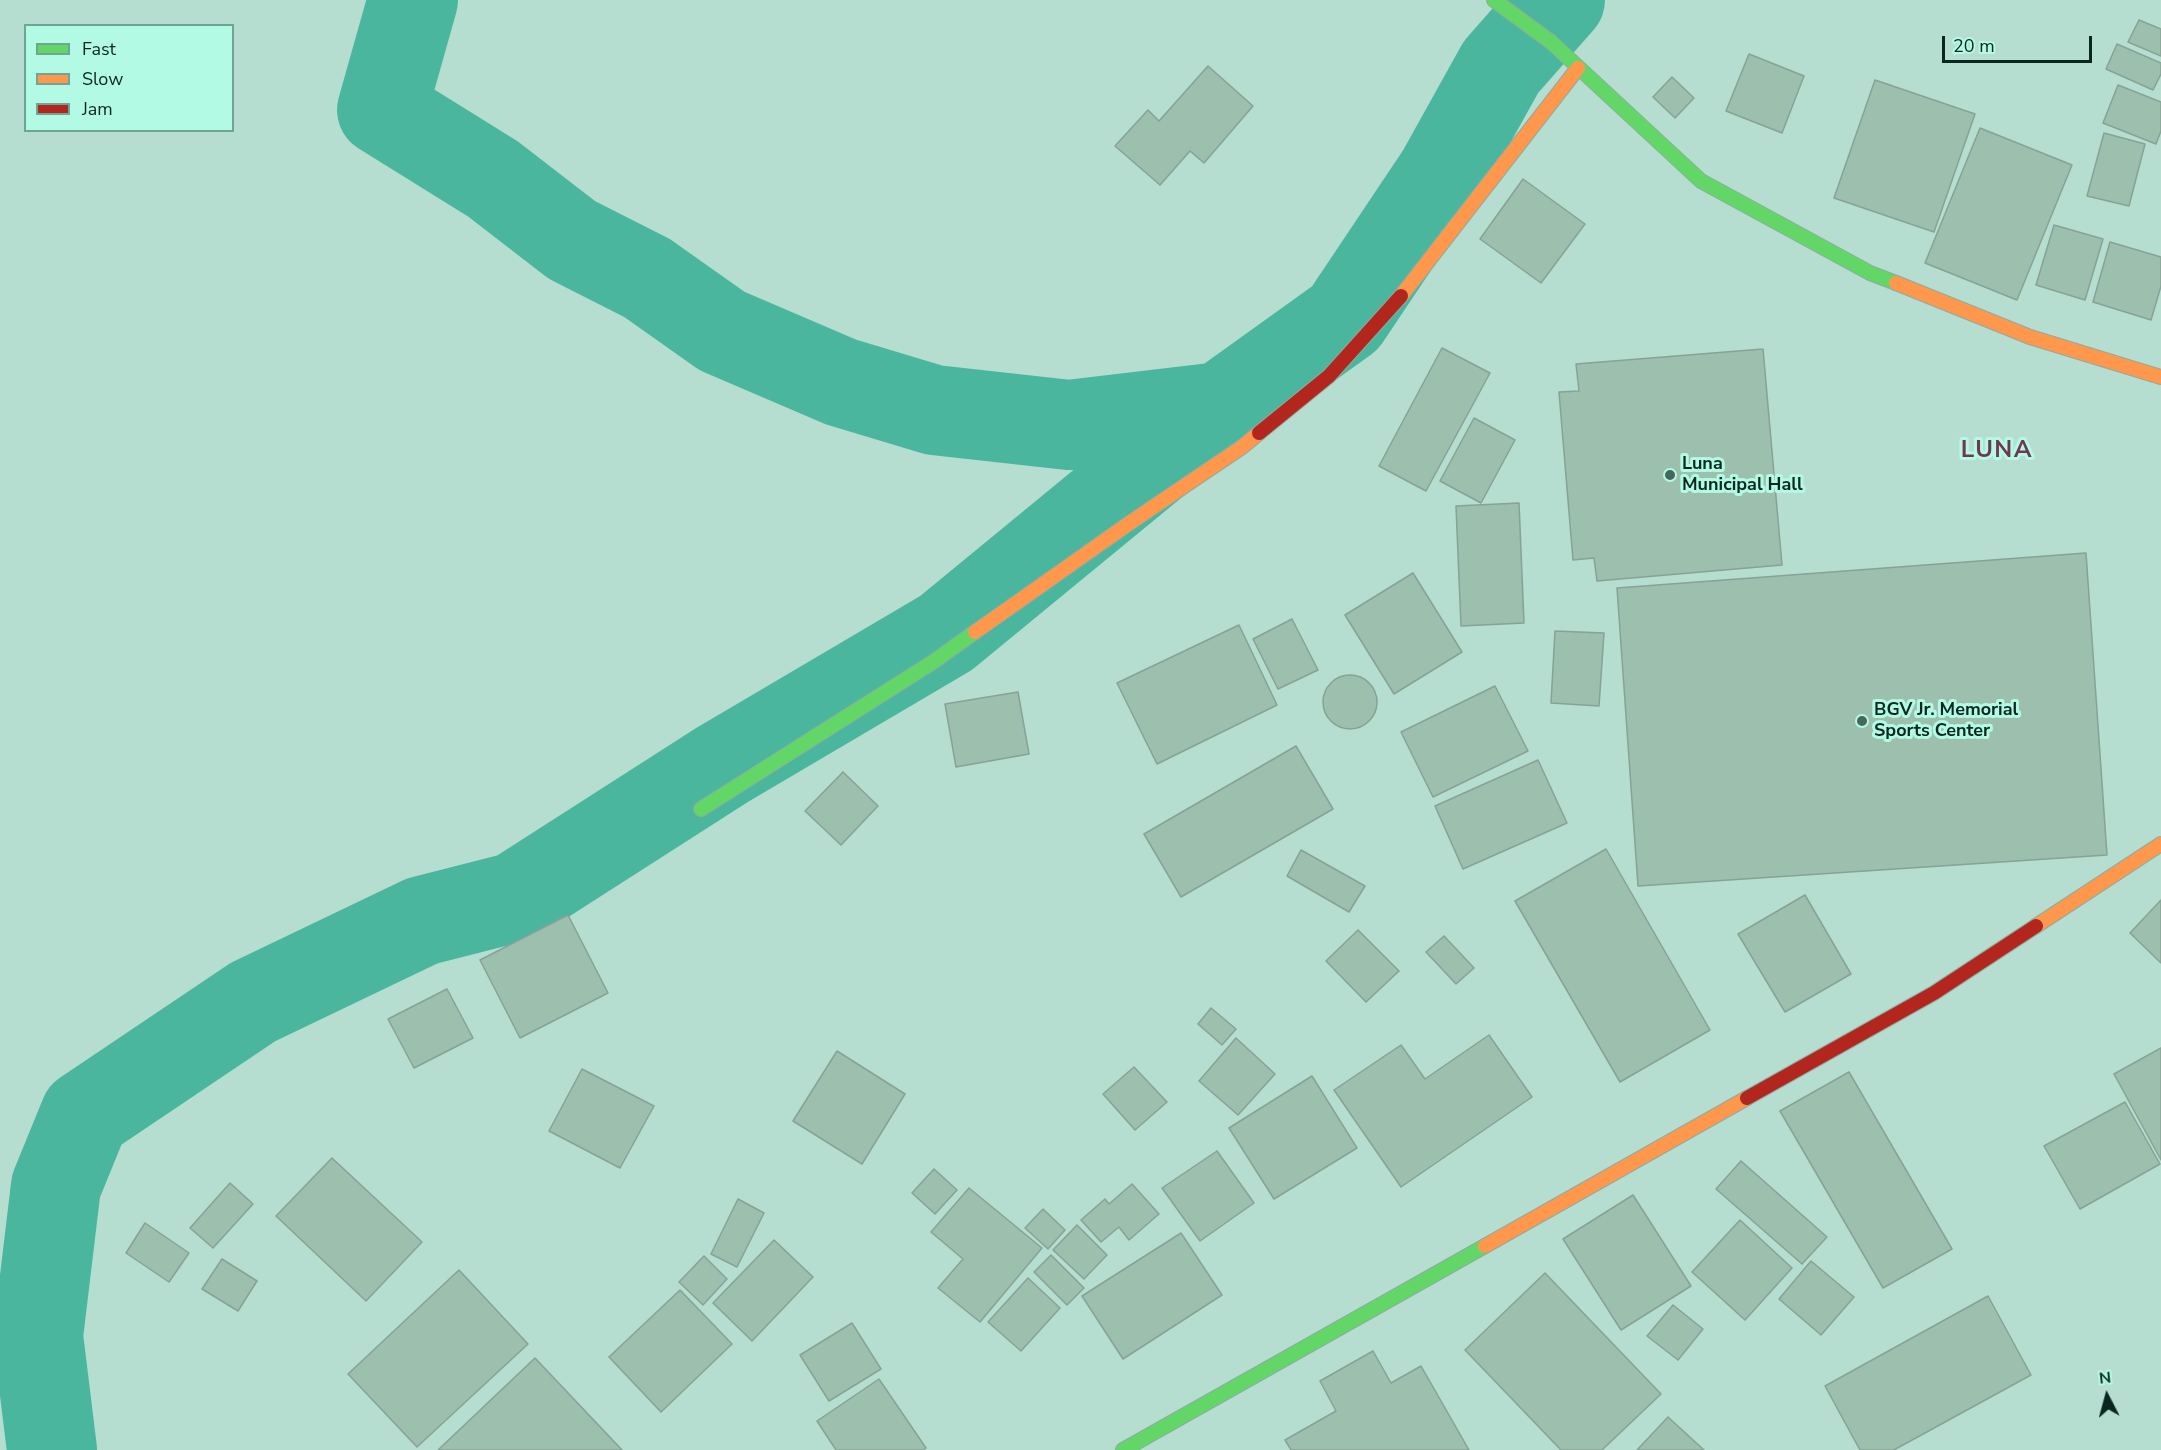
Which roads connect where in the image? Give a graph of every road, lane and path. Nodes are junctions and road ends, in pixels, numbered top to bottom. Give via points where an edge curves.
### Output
1 (1494, 0) edge
2 (1578, 68) junction
3 (2161, 377) edge
4 (701, 809) dead end
5 (2161, 844) edge
6 (1123, 1450) edge

1 - 2 street via 1551,42
2 - 3 street via 1701,181 1870,273 2030,337
2 - 4 street via 1390,309 1329,376 1242,447 933,662
5 - 6 street via 1934,993

